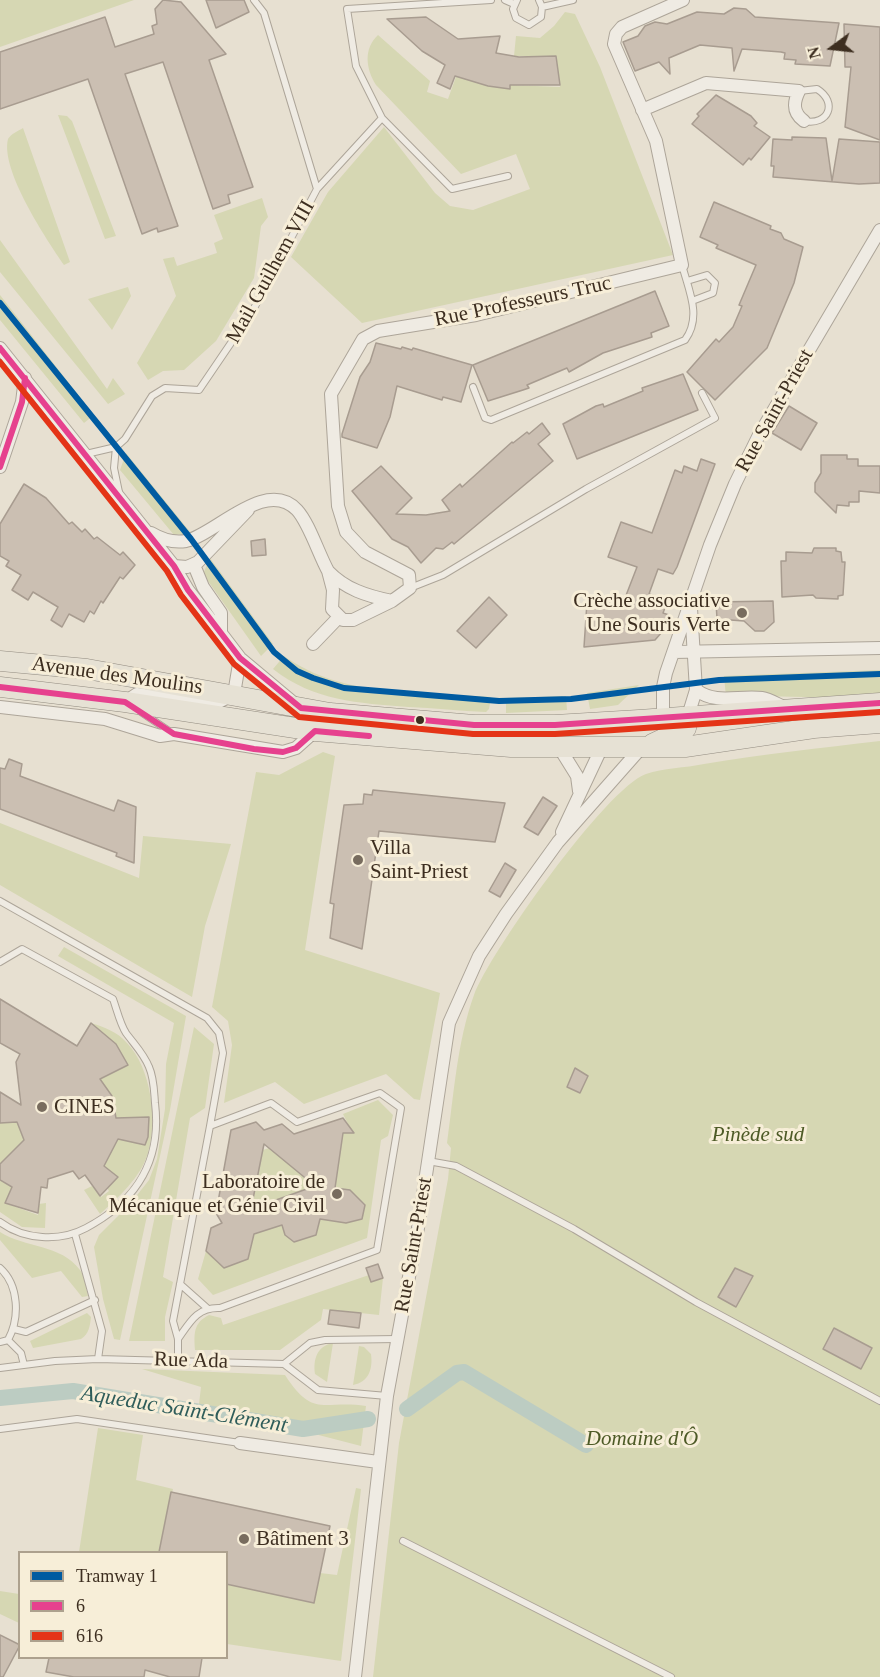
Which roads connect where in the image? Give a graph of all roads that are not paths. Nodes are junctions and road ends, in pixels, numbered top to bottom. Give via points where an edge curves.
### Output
1 (254, 0) edge
2 (491, 0) edge
3 (505, 0) edge
4 (539, 0) edge
5 (573, 0) edge
6 (683, 0) edge
7 (516, 2) edge
8 (542, 7) junction
9 (799, 91) junction
10 (642, 110) junction
11 (382, 118) junction
12 (804, 121) joint
13 (508, 176) dead end
14 (317, 189) junction
15 (880, 230) edge
16 (682, 265) junction
17 (687, 281) junction
18 (692, 301) junction
19 (0, 348) edge
20 (25, 378) junction
21 (473, 387) dead end
22 (702, 393) dead end
23 (116, 447) junction
24 (86, 454) junction
25 (0, 467) edge
26 (121, 498) junction
27 (250, 507) junction
28 (147, 531) junction
29 (194, 565) junction
30 (174, 566) junction
31 (327, 572) junction
32 (410, 588) junction
33 (691, 600) junction
34 (392, 601) junction
35 (338, 618) junction
36 (221, 633) junction
37 (313, 644) dead end
38 (880, 648) edge
39 (695, 651) junction
40 (674, 652) junction
41 (240, 658) junction
42 (0, 661) edge
43 (0, 687) edge
44 (696, 690) junction
45 (234, 694) junction
46 (125, 702) junction
47 (880, 702) edge
48 (0, 707) edge
49 (301, 708) junction
50 (788, 708) junction
51 (688, 716) junction
52 (663, 718) junction
53 (639, 720) junction
54 (880, 723) edge
55 (315, 730) junction
56 (174, 734) junction
57 (559, 747) junction
58 (641, 748) junction
59 (601, 749) junction
60 (579, 792) junction
61 (558, 842) junction
62 (0, 901) edge
63 (0, 962) edge
64 (210, 1126) junction
65 (428, 1161) junction
66 (0, 1222) edge
67 (75, 1234) junction
68 (0, 1268) edge
69 (180, 1284) junction
70 (95, 1300) junction
71 (207, 1308) junction
72 (14, 1329) junction
73 (398, 1339) junction
74 (178, 1340) junction
75 (8, 1341) junction
76 (0, 1342) edge
77 (98, 1359) junction
78 (178, 1360) junction
79 (284, 1364) junction
80 (24, 1365) junction
81 (0, 1368) edge
82 (387, 1396) junction
83 (880, 1401) edge
84 (0, 1430) edge
85 (240, 1443) joint
86 (378, 1462) junction
87 (403, 1541) dead end
88 (356, 1677) edge
89 (671, 1677) edge

1 - 14 lane, Mail Guilhem VIII via 264,13
2 - 11 lane via 347,9 356,66
3 - 7 lane
4 - 8 lane
5 - 8 lane
6 - 10 street via 622,27 616,34 616,52
7 - 8 lane via 516,18 529,25 541,17
9 - 10 street via 706,83
9 - 12 street via 795,109
9 - 12 lane via 817,89 828,100 830,110 819,121
10 - 16 street via 656,141
11 - 13 lane via 452,189
11 - 14 lane
14 - 23 lane, Mail Guilhem VIII via 252,312 199,390 165,388 152,396
15 - 33 street, Rue Saint-Priest via 759,435 710,545
16 - 17 lane
16 - 32 street, Rue Professeurs Truc via 476,315 378,331 363,339 331,394 338,506 346,532 365,552 409,575
17 - 18 lane
17 - 18 lane via 707,275 715,283 710,296
18 - 21 lane via 694,319 685,340 490,420 484,418
19 - 20 street
20 - 24 street
20 - 25 street via 22,402
22 - 32 lane via 716,418 586,489 443,575
23 - 24 lane
23 - 26 lane via 114,468
24 - 26 street
26 - 28 street
27 - 28 street via 187,540 171,541
27 - 29 street via 232,530
27 - 31 street via 264,501 288,502 298,512
28 - 30 street
29 - 30 street
29 - 36 street via 202,587 221,613
30 - 36 street
31 - 34 street via 341,585
31 - 35 street
32 - 34 street
33 - 39 street, Rue Saint-Priest
33 - 40 street, Rue Saint-Priest
34 - 35 street via 353,620
35 - 37 street
36 - 41 street
38 - 39 street
39 - 40 street
39 - 44 street, Rue Saint-Priest
40 - 52 street, Rue Saint-Priest via 663,687
41 - 45 street
41 - 49 street
42 - 45 main road, Avenue des Moulins via 87,669
43 - 46 main road, Avenue des Moulins
44 - 50 street via 720,700 763,698
44 - 51 street, Rue Saint-Priest
45 - 46 street, Avenue des Moulins via 213,705 137,694
45 - 49 main road, Avenue des Moulins
46 - 55 main road, Avenue des Moulins
46 - 56 lane, Avenue des Moulins
47 - 50 main road, Avenue des Moulins
48 - 56 street, Avenue des Moulins via 105,719 160,736
49 - 53 main road, Avenue des Moulins via 474,725
50 - 51 main road, Avenue des Moulins
51 - 52 main road, Avenue des Moulins
51 - 58 main road via 686,728
52 - 53 main road, Avenue des Moulins
53 - 59 main road via 607,737
54 - 58 main road, Avenue des Moulins via 814,728 685,747
55 - 56 street, Avenue des Moulins via 296,748 283,752
55 - 57 main road, Avenue des Moulins via 499,746
57 - 59 main road, Avenue des Moulins
57 - 60 street via 577,776
58 - 59 main road, Avenue des Moulins
58 - 61 street, Rue Saint-Priest
59 - 60 street, Rue Saint-Priest
60 - 61 street, Rue Saint-Priest
61 - 65 street, Rue Saint-Priest via 479,956 453,1011
62 - 64 lane via 207,1018 219,1033 223,1053
63 - 67 lane via 22,950 113,999 124,1031 149,1065 153,1079 157,1134 153,1157 138,1185 119,1208
64 - 69 lane
64 - 71 lane via 271,1103 297,1122 380,1093 401,1108 377,1250 220,1308
65 - 73 street, Rue Saint-Priest
65 - 83 lane via 450,1163
66 - 67 lane via 14,1232 45,1237
67 - 70 lane
68 - 72 lane via 8,1275 16,1298
69 - 71 lane
69 - 74 lane via 173,1321
70 - 72 lane via 26,1332
70 - 77 lane via 102,1331
71 - 74 lane via 195,1314
72 - 75 lane
73 - 79 lane via 325,1340 310,1344
73 - 82 street, Rue Saint-Priest
74 - 78 lane
75 - 76 lane
75 - 80 lane via 21,1353
77 - 78 lane, Rue Ada
77 - 80 lane, Rue Ada
78 - 79 lane, Rue Ada
79 - 82 lane via 318,1390
80 - 81 lane, Rue Ada
82 - 86 street, Rue Saint-Priest
84 - 85 lane via 77,1419
85 - 86 street
86 - 88 street, Rue Saint-Priest
87 - 89 lane

